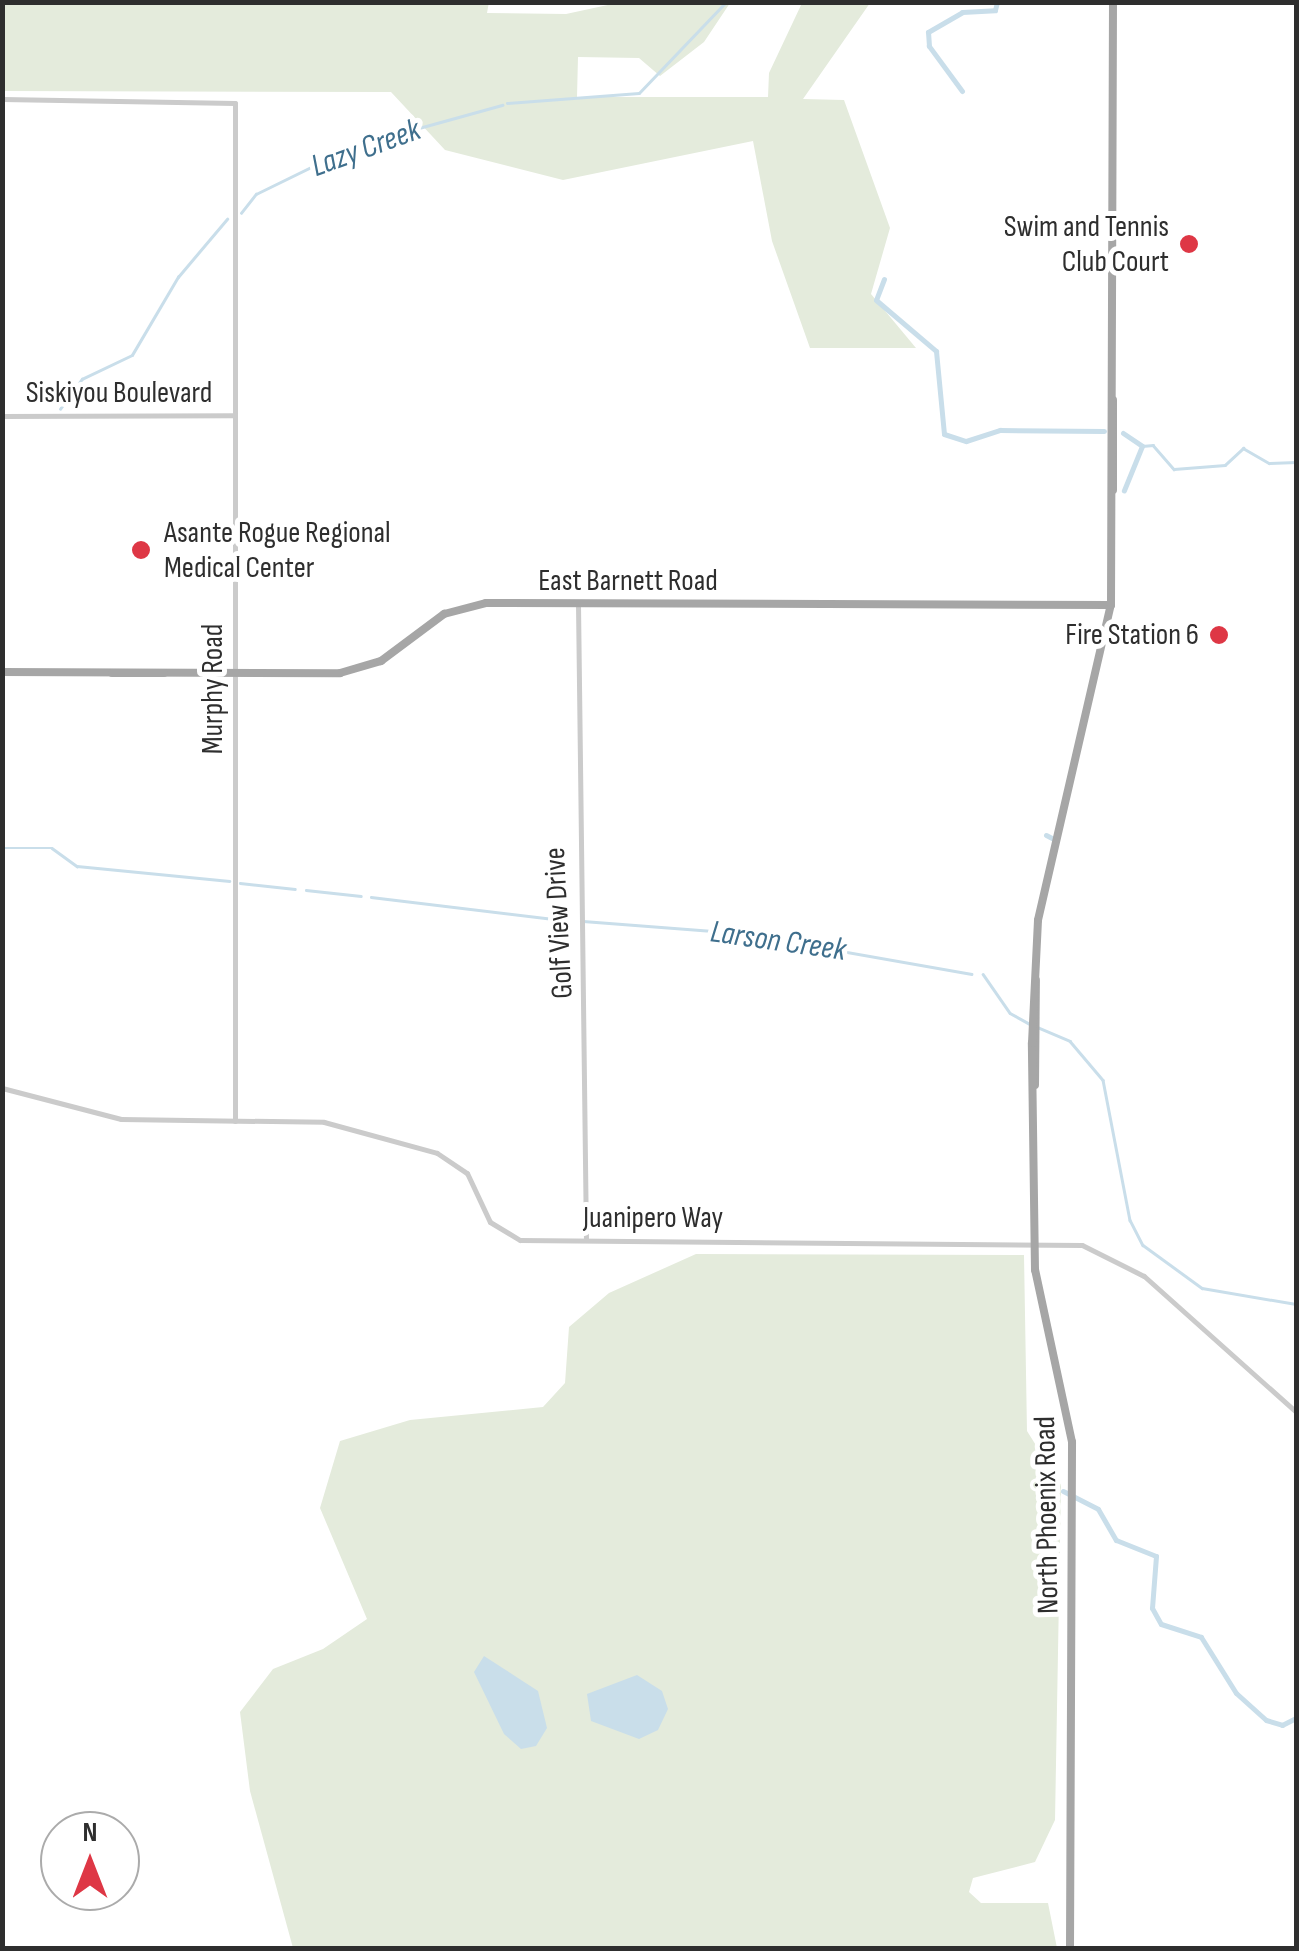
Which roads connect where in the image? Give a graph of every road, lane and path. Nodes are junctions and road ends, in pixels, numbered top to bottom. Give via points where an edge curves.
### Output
1 (1113, 2) edge
2 (2, 99) edge
3 (2, 416) edge
4 (235, 416) junction
5 (578, 604) junction
6 (1111, 605) junction
7 (2, 672) edge
8 (236, 674) junction
9 (2, 1088) edge
10 (235, 1121) junction
11 (586, 1240) junction
12 (1034, 1241) junction
13 (1296, 1412) edge
14 (1070, 1948) edge

1 - 6 main road, North Phoenix Road
2 - 4 street, Murphy Road via 230,99
3 - 4 street, Siskiyou Boulevard
4 - 8 street, Murphy Road
5 - 6 main road, East Barnett Road
5 - 8 main road, East Barnett Road via 465,606 381,661 346,672
5 - 11 street, Golf View Drive
6 - 12 main road, North Phoenix Road via 1041,905
7 - 8 main road, East Barnett Road
8 - 10 street, Murphy Road
9 - 10 street, Juanipero Way via 98,1116
10 - 11 street, Juanipero Way via 324,1122 438,1152 468,1172 501,1231 523,1240
11 - 12 street, Juanipero Way
12 - 13 street, Juanipero Way via 1082,1245 1125,1263
12 - 14 main road, North Phoenix Road via 1038,1294 1068,1410 1072,1482

